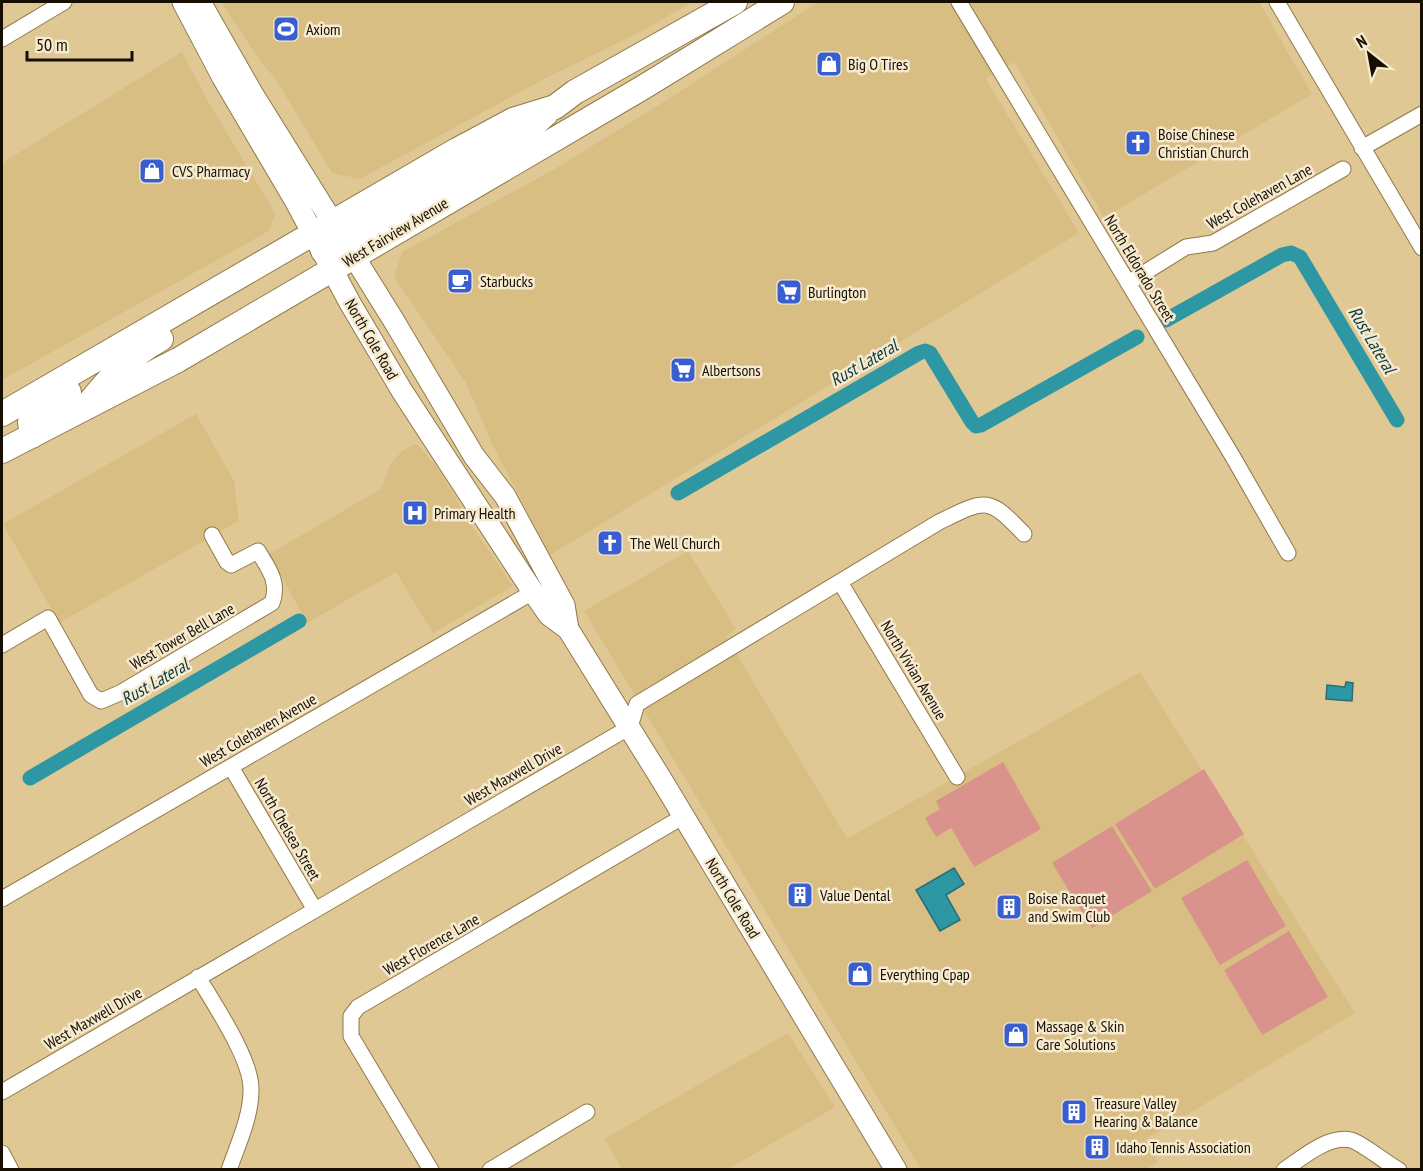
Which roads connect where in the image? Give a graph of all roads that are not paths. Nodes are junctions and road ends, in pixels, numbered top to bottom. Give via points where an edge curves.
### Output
1 (64, 2) edge
2 (183, 2) edge
3 (200, 2) edge
4 (735, 2) edge
5 (782, 2) edge
6 (959, 2) edge
7 (1277, 2) edge
8 (2, 39) edge
9 (1422, 114) edge
10 (1362, 148) junction
11 (1343, 169) dead end
12 (332, 245) junction
13 (1422, 248) edge
14 (1128, 283) junction
15 (94, 360) junction
16 (2, 414) edge
17 (32, 436) junction
18 (2, 451) edge
19 (1024, 534) dead end
20 (212, 535) dead end
21 (1288, 553) dead end
22 (840, 582) junction
23 (533, 592) junction
24 (568, 629) junction
25 (2, 645) edge
26 (630, 727) junction
27 (231, 766) junction
28 (957, 777) dead end
29 (684, 816) junction
30 (2, 899) edge
31 (315, 910) junction
32 (198, 978) junction
33 (2, 1092) edge
34 (587, 1112) dead end
35 (2, 1153) edge
36 (11, 1170) edge
37 (229, 1170) edge
38 (431, 1170) edge
39 (490, 1170) edge
40 (896, 1170) edge
41 (1284, 1170) edge
42 (1399, 1170) edge

1 - 8 street
2 - 12 main road, North Cole Road via 223,78
3 - 12 main road, North Cole Road
4 - 12 main road via 575,92 522,135
5 - 12 main road, West Fairview Avenue via 642,88
6 - 14 street, North Eldorado Street
7 - 10 street
9 - 10 street
10 - 13 street
11 - 14 street, West Colehaven Lane via 1213,243 1186,247
12 - 15 main road, West Fairview Avenue
12 - 17 main road, West Fairview Avenue via 170,364
12 - 23 main road, North Cole Road via 402,392
12 - 24 main road, North Cole Road via 394,321 474,456 505,496 564,605
14 - 21 street, North Eldorado Street
15 - 16 main road, West Fairview Avenue
15 - 17 main road via 86,376 70,391 35,415 30,422
17 - 18 main road, West Fairview Avenue
19 - 22 street via 992,505 970,507
20 - 25 street, West Tower Bell Lane via 231,565 258,551 274,578 272,603 120,693 101,700 91,695 48,618
22 - 26 street via 637,704
22 - 28 street, North Vivian Avenue
23 - 24 main road, North Cole Road via 549,615
23 - 27 street, West Colehaven Avenue
24 - 26 main road, North Cole Road
26 - 29 main road, North Cole Road
26 - 31 street, West Maxwell Drive
27 - 30 street, West Colehaven Avenue
27 - 31 street, North Chelsea Street
29 - 38 street, West Florence Lane via 358,1007 351,1016 351,1036
29 - 40 main road, North Cole Road
31 - 32 street, West Maxwell Drive
32 - 33 street, West Maxwell Drive
32 - 37 street via 243,1055 252,1087 248,1117
34 - 39 street
35 - 36 street
41 - 42 street via 1327,1143 1352,1140

